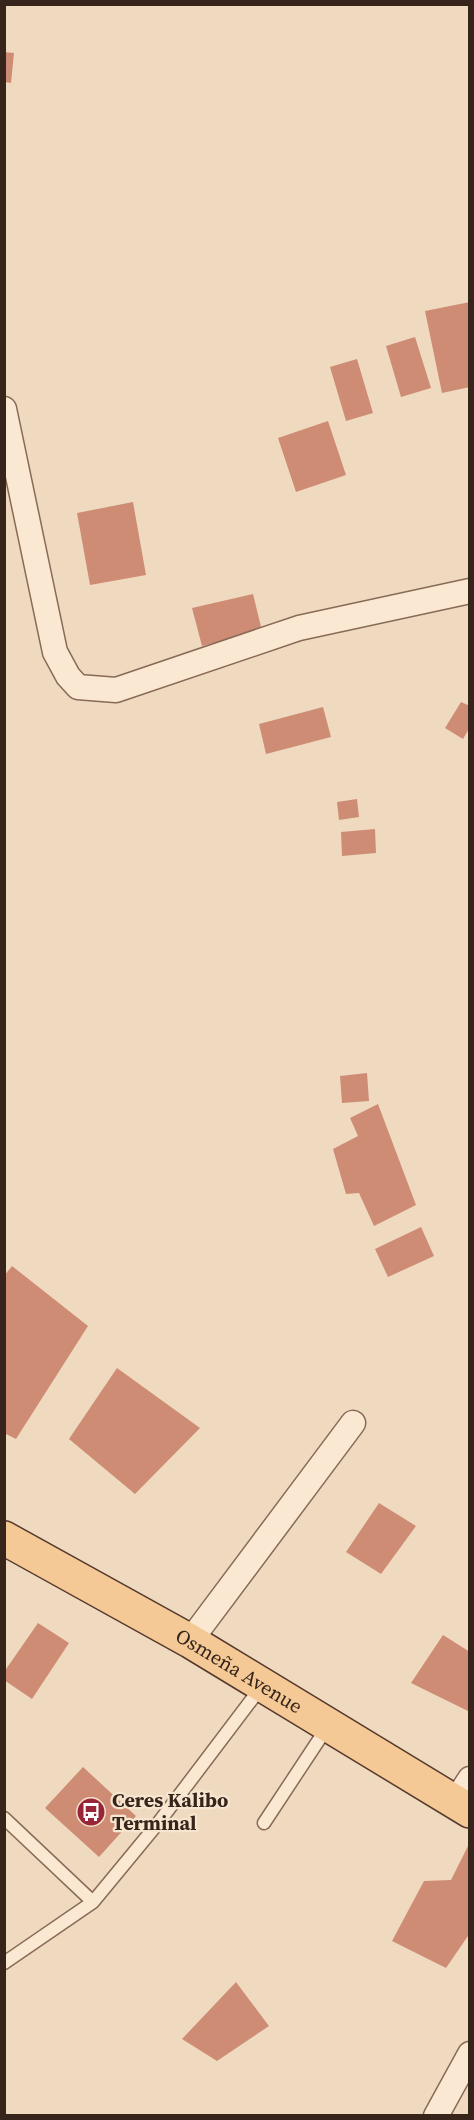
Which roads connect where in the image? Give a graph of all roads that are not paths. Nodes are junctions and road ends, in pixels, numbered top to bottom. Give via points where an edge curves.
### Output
1 (4, 409) edge
2 (470, 591) edge
3 (353, 1423) dead end
4 (4, 1538) edge
5 (190, 1641) junction
6 (262, 1685) junction
7 (328, 1725) junction
8 (465, 1797) edge
9 (4, 1818) edge
10 (264, 1823) dead end
11 (93, 1902) junction
12 (4, 1963) edge
13 (470, 2054) edge
14 (436, 2115) edge

1 - 2 street via 55,652 78,687 116,690 299,628
3 - 5 street
4 - 5 main road, Osmeña Avenue
5 - 6 main road, Osmeña Avenue
6 - 7 main road, Osmeña Avenue
6 - 11 lane
7 - 8 main road, Osmeña Avenue
7 - 10 lane
9 - 11 lane
11 - 12 lane
13 - 14 street

